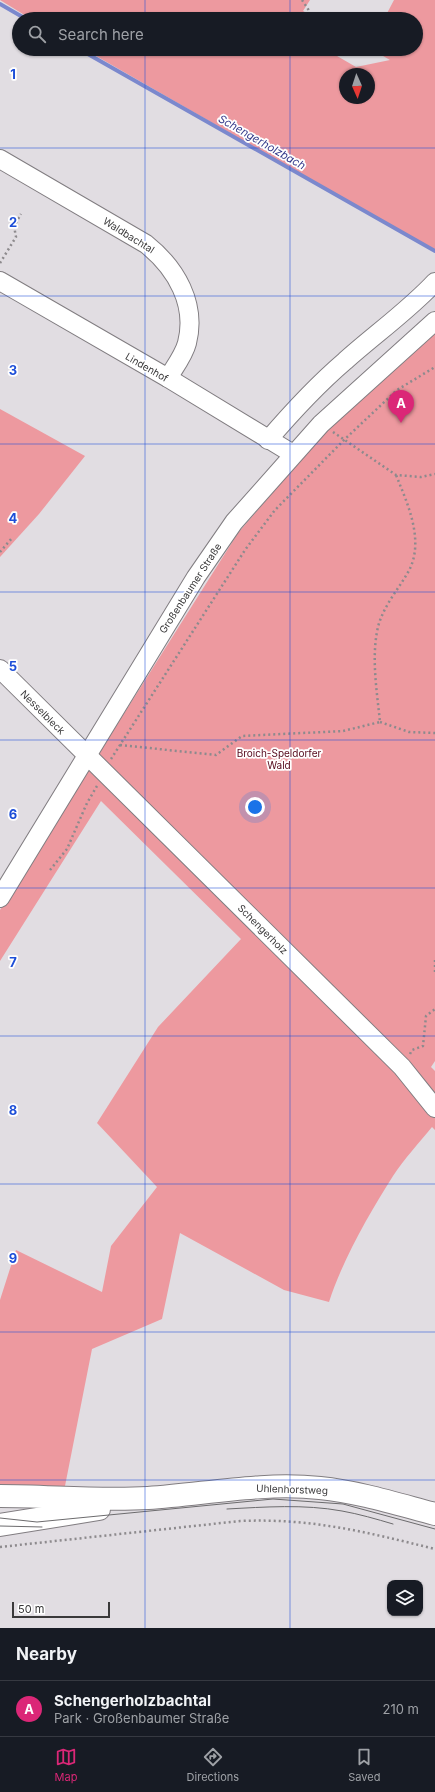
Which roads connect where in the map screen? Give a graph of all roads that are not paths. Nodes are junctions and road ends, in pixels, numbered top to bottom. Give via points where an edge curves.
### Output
1 (0, 159) edge
2 (0, 282) edge
3 (435, 282) edge
4 (427, 300) edge
5 (435, 321) edge
6 (168, 378) junction
7 (268, 440) junction
8 (293, 454) junction
9 (0, 668) edge
10 (86, 755) junction
11 (0, 898) edge
12 (435, 1108) edge
13 (4, 1497) edge
14 (147, 1498) junction
15 (435, 1514) edge
16 (3, 1524) edge

1 - 6 street, Waldbachtal via 146,244 157,252 175,274 187,302 189,330 187,345
2 - 6 street, Lindenhof
3 - 4 street
4 - 7 street via 346,360 304,399
5 - 8 street, Großenbaumer Straße via 321,424
6 - 7 street, Lindenhof
7 - 8 street, Lindenhof
8 - 10 street, Großenbaumer Straße via 234,522 196,577
9 - 10 street, Nesselbleck
10 - 11 street, Großenbaumer Straße
10 - 12 street, Schengerholz via 402,1067
13 - 14 main road, Uhlenhorstweg
14 - 15 main road, Uhlenhorstweg via 254,1487 295,1487 352,1493
14 - 16 main road, Uhlenhorstweg via 104,1509

